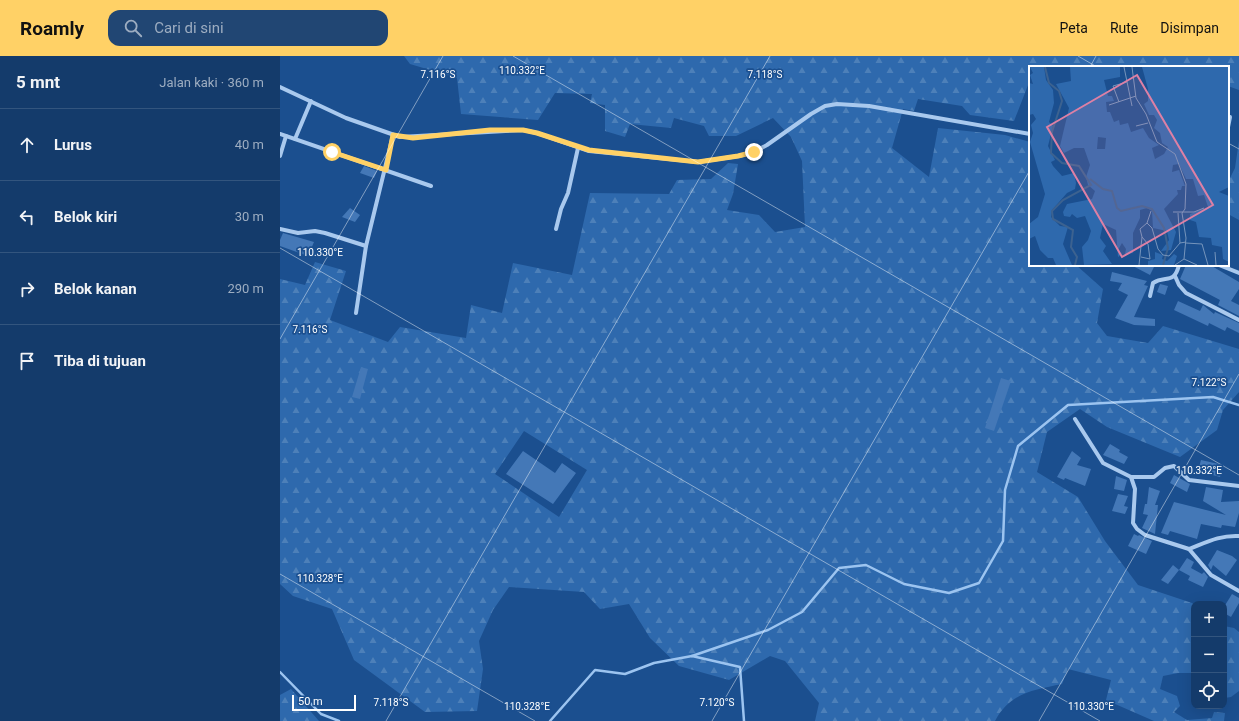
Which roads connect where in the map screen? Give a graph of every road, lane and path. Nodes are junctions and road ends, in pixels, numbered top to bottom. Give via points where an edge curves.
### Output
1 (280, 87) edge
2 (311, 101) junction
3 (1230, 117) dead end
4 (1229, 122) edge
5 (280, 134) edge
6 (1029, 134) edge
7 (393, 135) junction
8 (286, 136) junction
9 (295, 139) junction
10 (578, 148) junction
11 (280, 156) edge
12 (386, 170) junction
13 (431, 186) dead end
14 (280, 229) edge
15 (556, 229) dead end
16 (366, 246) junction
17 (1179, 266) edge
18 (1222, 266) edge
19 (1239, 273) edge
20 (1175, 276) junction
21 (1150, 296) dead end
22 (356, 313) dead end
23 (1239, 320) edge
24 (1075, 419) dead end
25 (1131, 477) junction
26 (1239, 486) edge
27 (1239, 536) edge
28 (1189, 549) junction
29 (1239, 591) edge

1 - 2 street
2 - 7 street via 346,118
2 - 9 street
3 - 4 street
5 - 8 street
6 - 10 street via 869,106 837,104 825,106 754,152 710,161 660,159
7 - 10 street via 413,138 490,130 523,130
7 - 12 street
8 - 9 street
8 - 11 street
9 - 12 street
10 - 15 street via 570,186
12 - 13 street
12 - 16 street
14 - 16 street via 315,231
16 - 22 street
17 - 20 street
18 - 19 street
20 - 21 street via 1153,283
20 - 23 street via 1186,293
24 - 25 street via 1103,463
25 - 26 street via 1154,477 1165,468 1174,466 1189,480
25 - 28 street via 1135,489 1133,523 1137,529 1145,535
27 - 28 street via 1210,539
28 - 29 street via 1212,575

